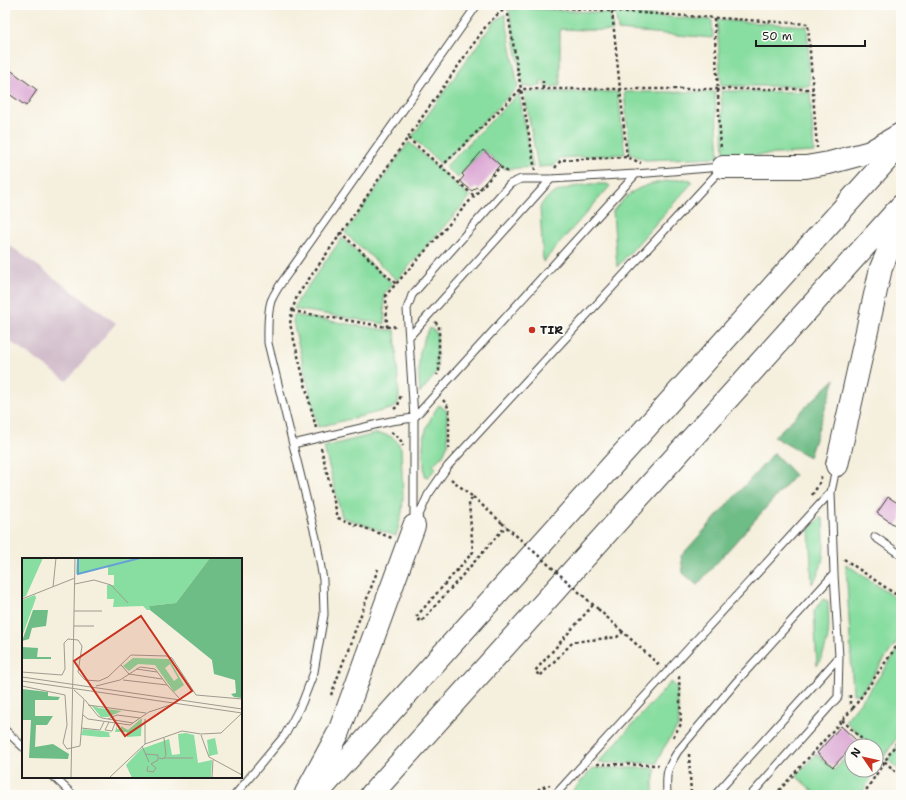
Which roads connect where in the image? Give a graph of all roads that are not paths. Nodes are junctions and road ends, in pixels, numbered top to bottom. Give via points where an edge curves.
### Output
1 (477, 5) edge
2 (901, 134) edge
3 (901, 144) edge
4 (722, 159) junction
5 (636, 174) junction
6 (551, 179) junction
7 (901, 206) edge
8 (901, 227) edge
9 (409, 337) junction
10 (414, 418) junction
11 (293, 444) junction
12 (837, 465) joint
13 (831, 492) junction
14 (414, 526) junction
15 (875, 537) dead end
16 (901, 555) edge
17 (834, 574) junction
18 (839, 657) junction
19 (5, 730) edge
20 (22, 746) edge
21 (55, 778) edge
22 (73, 795) edge
23 (235, 795) edge
24 (305, 795) edge
25 (316, 795) edge
26 (371, 795) edge
27 (555, 795) edge
28 (667, 795) edge
29 (715, 795) edge
30 (752, 795) edge

1 - 11 lane via 277,289 271,303 268,343
2 - 4 highway via 870,152 829,163 806,166
3 - 25 highway
4 - 5 lane
4 - 14 lane via 448,466 428,496
5 - 6 lane
5 - 10 lane
6 - 9 lane
6 - 9 lane via 521,179 510,184 412,295 407,309
7 - 26 highway
8 - 12 highway via 881,268
9 - 10 lane
10 - 11 lane
10 - 14 lane
11 - 23 lane via 324,580 324,615 319,648 314,672 302,704 285,735
12 - 13 lane
13 - 17 lane
13 - 27 lane
14 - 24 highway via 339,732
15 - 16 lane
17 - 18 lane
17 - 28 lane via 678,750 666,775
18 - 29 lane
18 - 30 lane via 838,697
19 - 20 lane
21 - 22 lane

